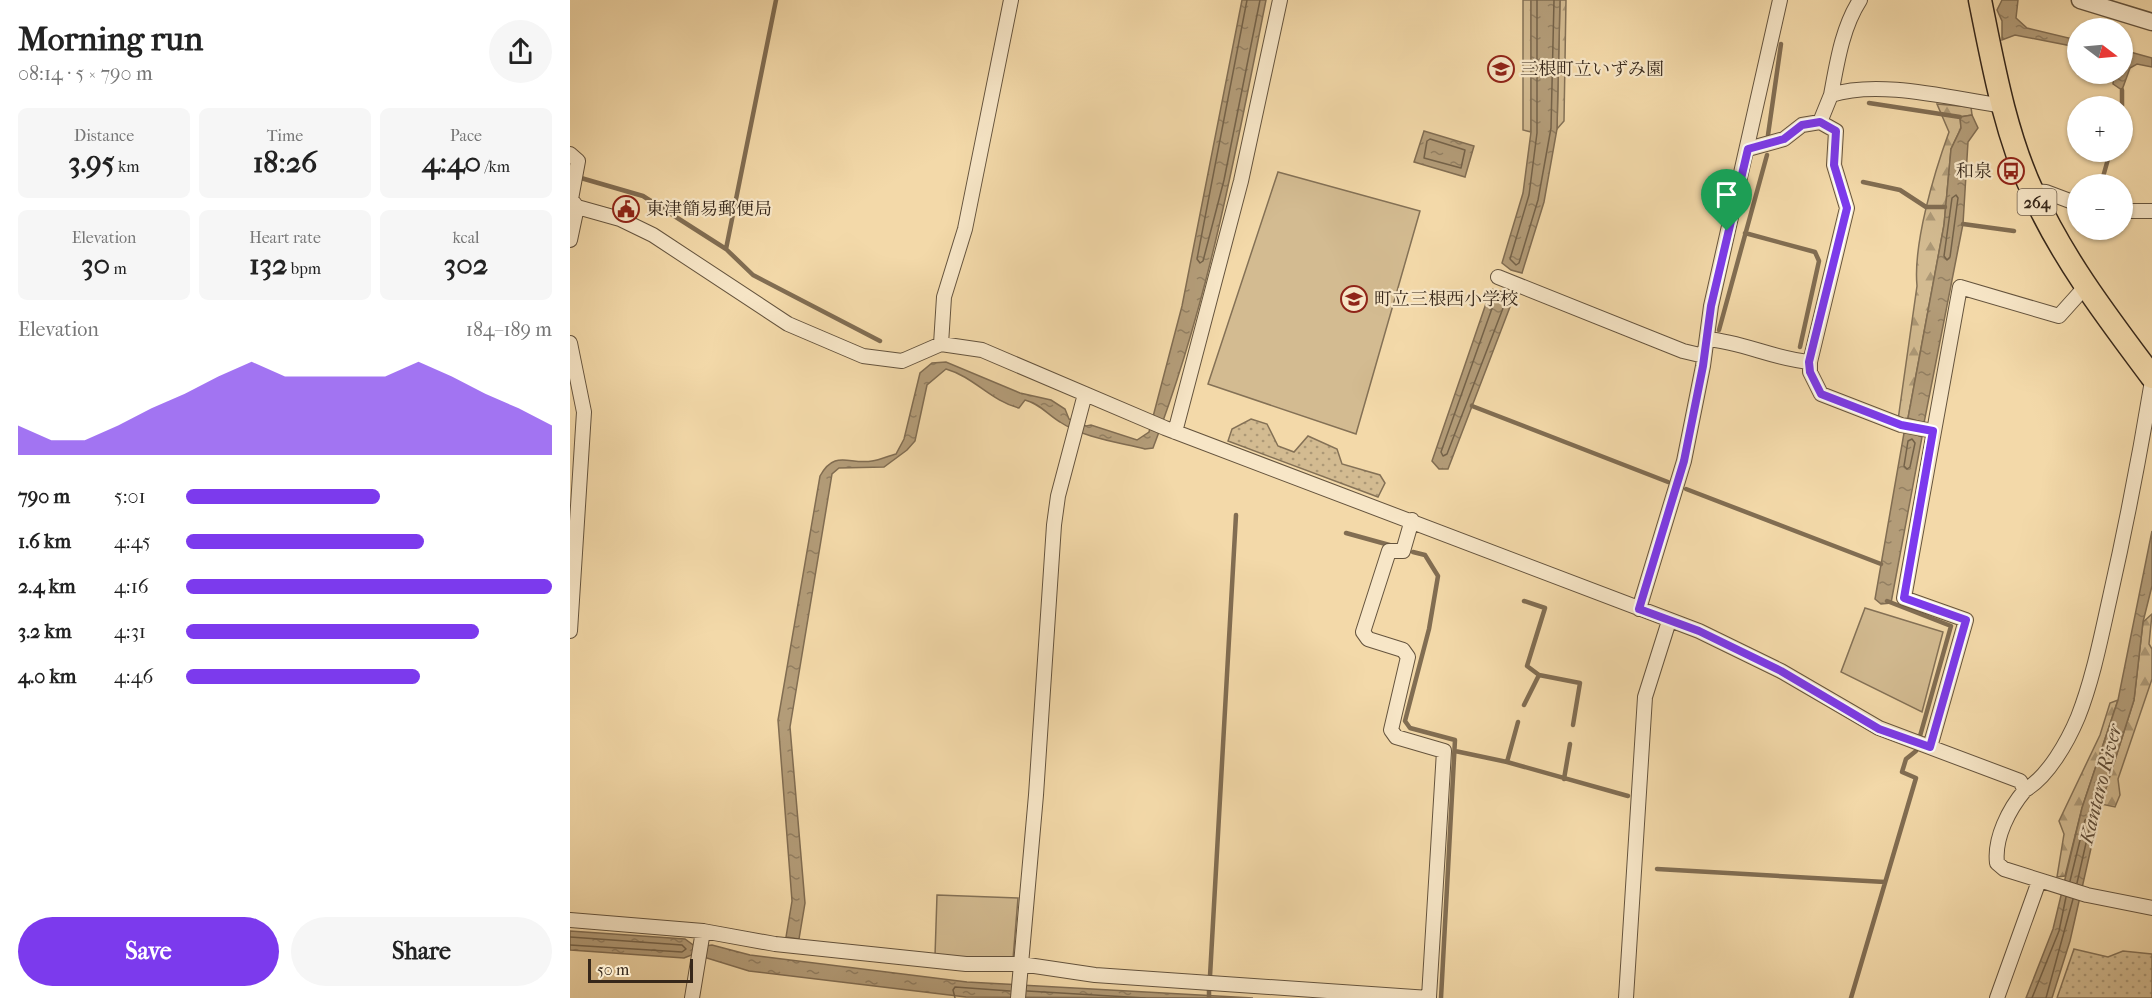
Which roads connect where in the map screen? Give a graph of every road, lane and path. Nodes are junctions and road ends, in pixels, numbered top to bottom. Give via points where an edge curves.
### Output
1 (1011, 0) edge
2 (1280, 0) edge
3 (1780, 0) edge
4 (1860, 0) edge
5 (1980, 0) edge
6 (2080, 0) edge
7 (2152, 22) edge
8 (1831, 95) junction
9 (2004, 106) junction
10 (1820, 122) junction
11 (1748, 149) junction
12 (570, 154) edge
13 (2032, 191) junction
14 (2067, 200) edge
15 (573, 206) edge
16 (2133, 211) edge
17 (2152, 211) edge
18 (570, 240) edge
19 (1498, 277) dead end
20 (2085, 286) junction
21 (1707, 339) junction
22 (570, 343) edge
23 (941, 344) junction
24 (1704, 356) junction
25 (1809, 362) junction
26 (2152, 379) edge
27 (1085, 394) junction
28 (1170, 430) junction
29 (1933, 431) junction
30 (1412, 520) junction
31 (1639, 609) junction
32 (1670, 621) junction
33 (570, 631) edge
34 (1930, 747) junction
35 (2025, 790) junction
36 (2039, 881) junction
37 (2152, 908) edge
38 (570, 920) edge
39 (700, 944) junction
40 (1021, 964) junction
41 (1429, 997) edge
42 (692, 998) edge
43 (1018, 998) edge
44 (1626, 998) edge
45 (1997, 998) edge

1 - 23 street via 965,229 944,297
2 - 28 street via 1241,182
3 - 11 street
4 - 8 street via 1838,55
5 - 9 highway, 264
6 - 7 street
8 - 9 street via 1848,89 1900,91
8 - 10 street
9 - 13 highway, 264
10 - 11 street via 1802,125 1784,139
10 - 25 street via 1836,131 1834,165 1847,208
11 - 21 street via 1727,231
12 - 15 street via 578,161
13 - 14 street
13 - 20 highway, 264
15 - 18 street
15 - 23 street via 620,219 653,235 789,324 863,356 902,361
16 - 17 street
19 - 24 street
20 - 26 highway, 264
20 - 29 street via 2059,315 1960,287
21 - 24 street
21 - 25 street
22 - 33 street via 584,412
23 - 27 street via 982,351
24 - 31 street via 1684,461
25 - 29 street via 1821,394 1901,425
26 - 35 street via 2126,527 2078,717 2054,760
27 - 28 street
27 - 40 street via 1054,525
28 - 30 street
29 - 34 street via 1904,598 1966,620
30 - 31 street
30 - 41 street via 1403,551 1389,551 1363,632 1368,639 1403,650 1408,657 1391,730 1396,737 1443,751
31 - 32 street
32 - 34 street via 1781,671 1879,729
32 - 44 street via 1645,697
34 - 35 street via 2020,781
35 - 36 street via 2011,807 1995,852 1997,863 2004,869
36 - 37 street
36 - 45 street
38 - 39 street
39 - 40 street via 775,944 966,964
39 - 42 street
40 - 41 street via 1095,975
40 - 43 street

